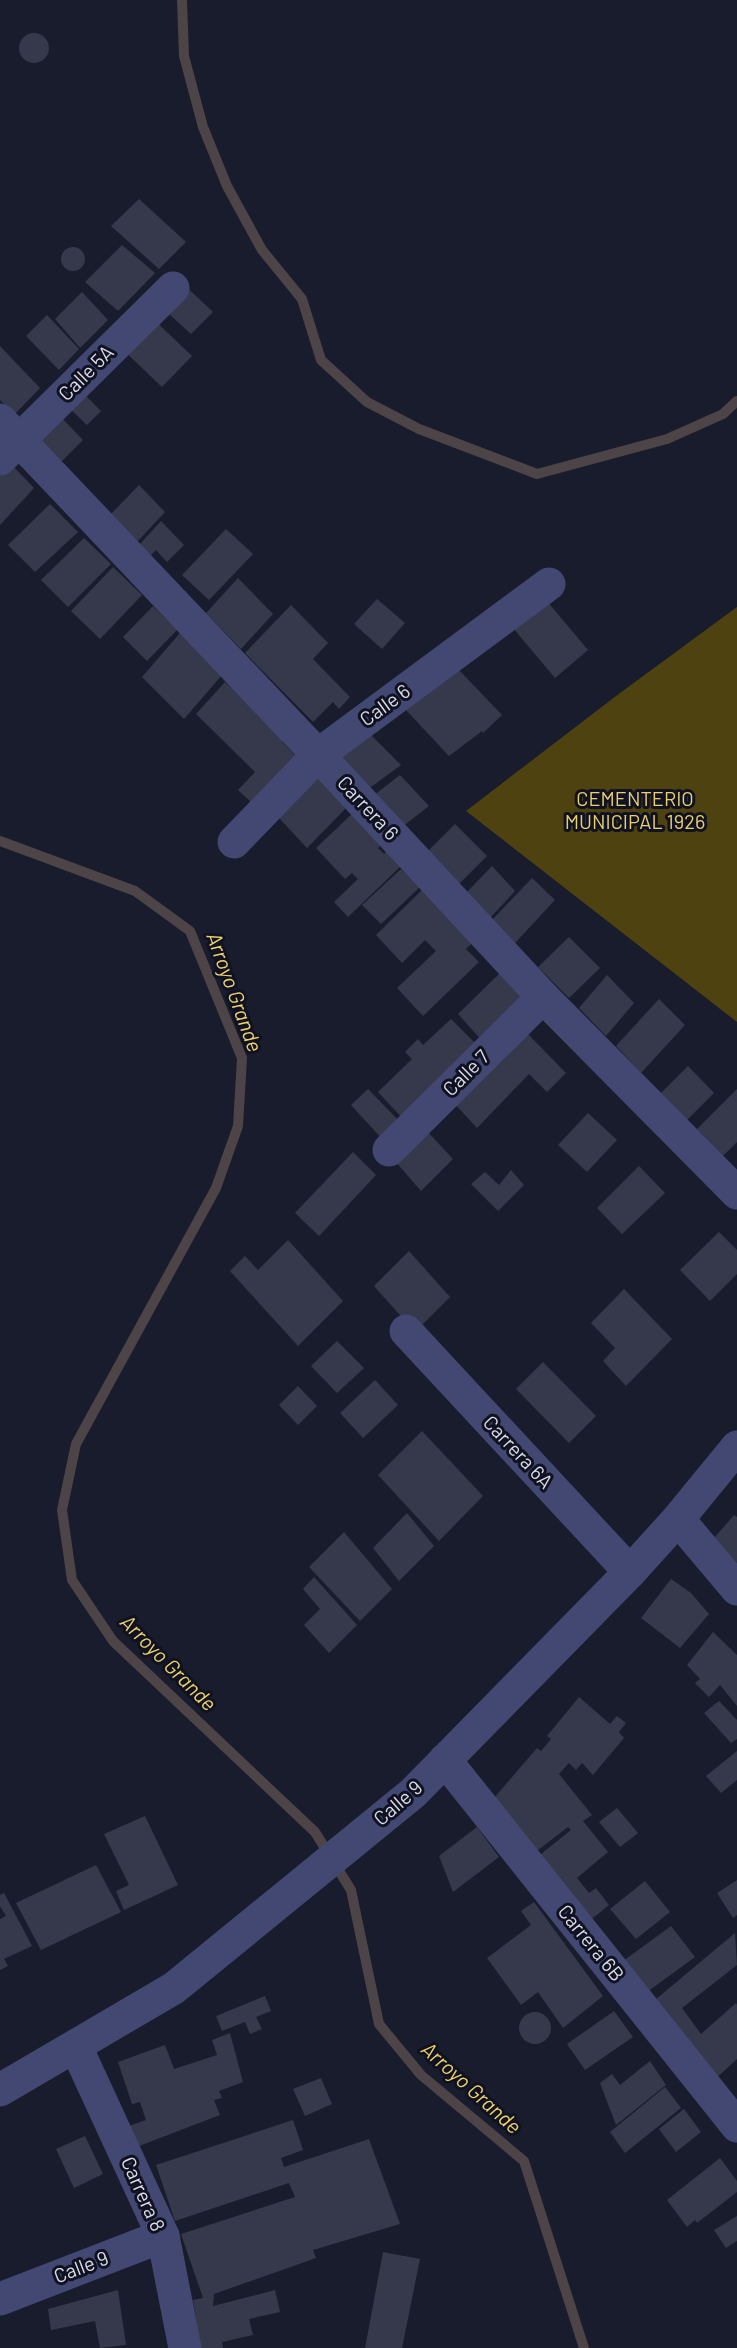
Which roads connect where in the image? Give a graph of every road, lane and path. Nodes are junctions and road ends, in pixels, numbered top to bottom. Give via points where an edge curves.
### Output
1 (173, 288) dead end
2 (6, 440) edge
3 (549, 584) dead end
4 (318, 755) junction
5 (234, 842) dead end
6 (543, 997) junction
7 (389, 1150) dead end
8 (737, 1193) edge
9 (406, 1331) dead end
10 (737, 1447) edge
11 (678, 1520) junction
12 (630, 1572) junction
13 (737, 1589) edge
14 (446, 1760) junction
15 (76, 2047) junction
16 (0, 2090) edge
17 (737, 2126) edge
18 (163, 2235) junction
19 (0, 2299) edge
20 (185, 2348) edge

1 - 2 street, Calle 5A
2 - 4 street, Carrera 6
3 - 4 street, Calle 6
4 - 5 street, Calle 6
4 - 6 street, Carrera 6
6 - 7 street, Calle 7
6 - 8 street, Carrera 6
9 - 12 street, Carrera 6A
10 - 11 street, Calle 9
11 - 12 street, Calle 9
11 - 13 street
12 - 14 street, Calle 9
14 - 15 street, Calle 9 via 413,1792 174,1988
14 - 17 street, Carrera 6B
15 - 16 street, Calle 9
15 - 18 street, Carrera 8
18 - 19 street, Calle 9
18 - 20 street, Carrera 8

